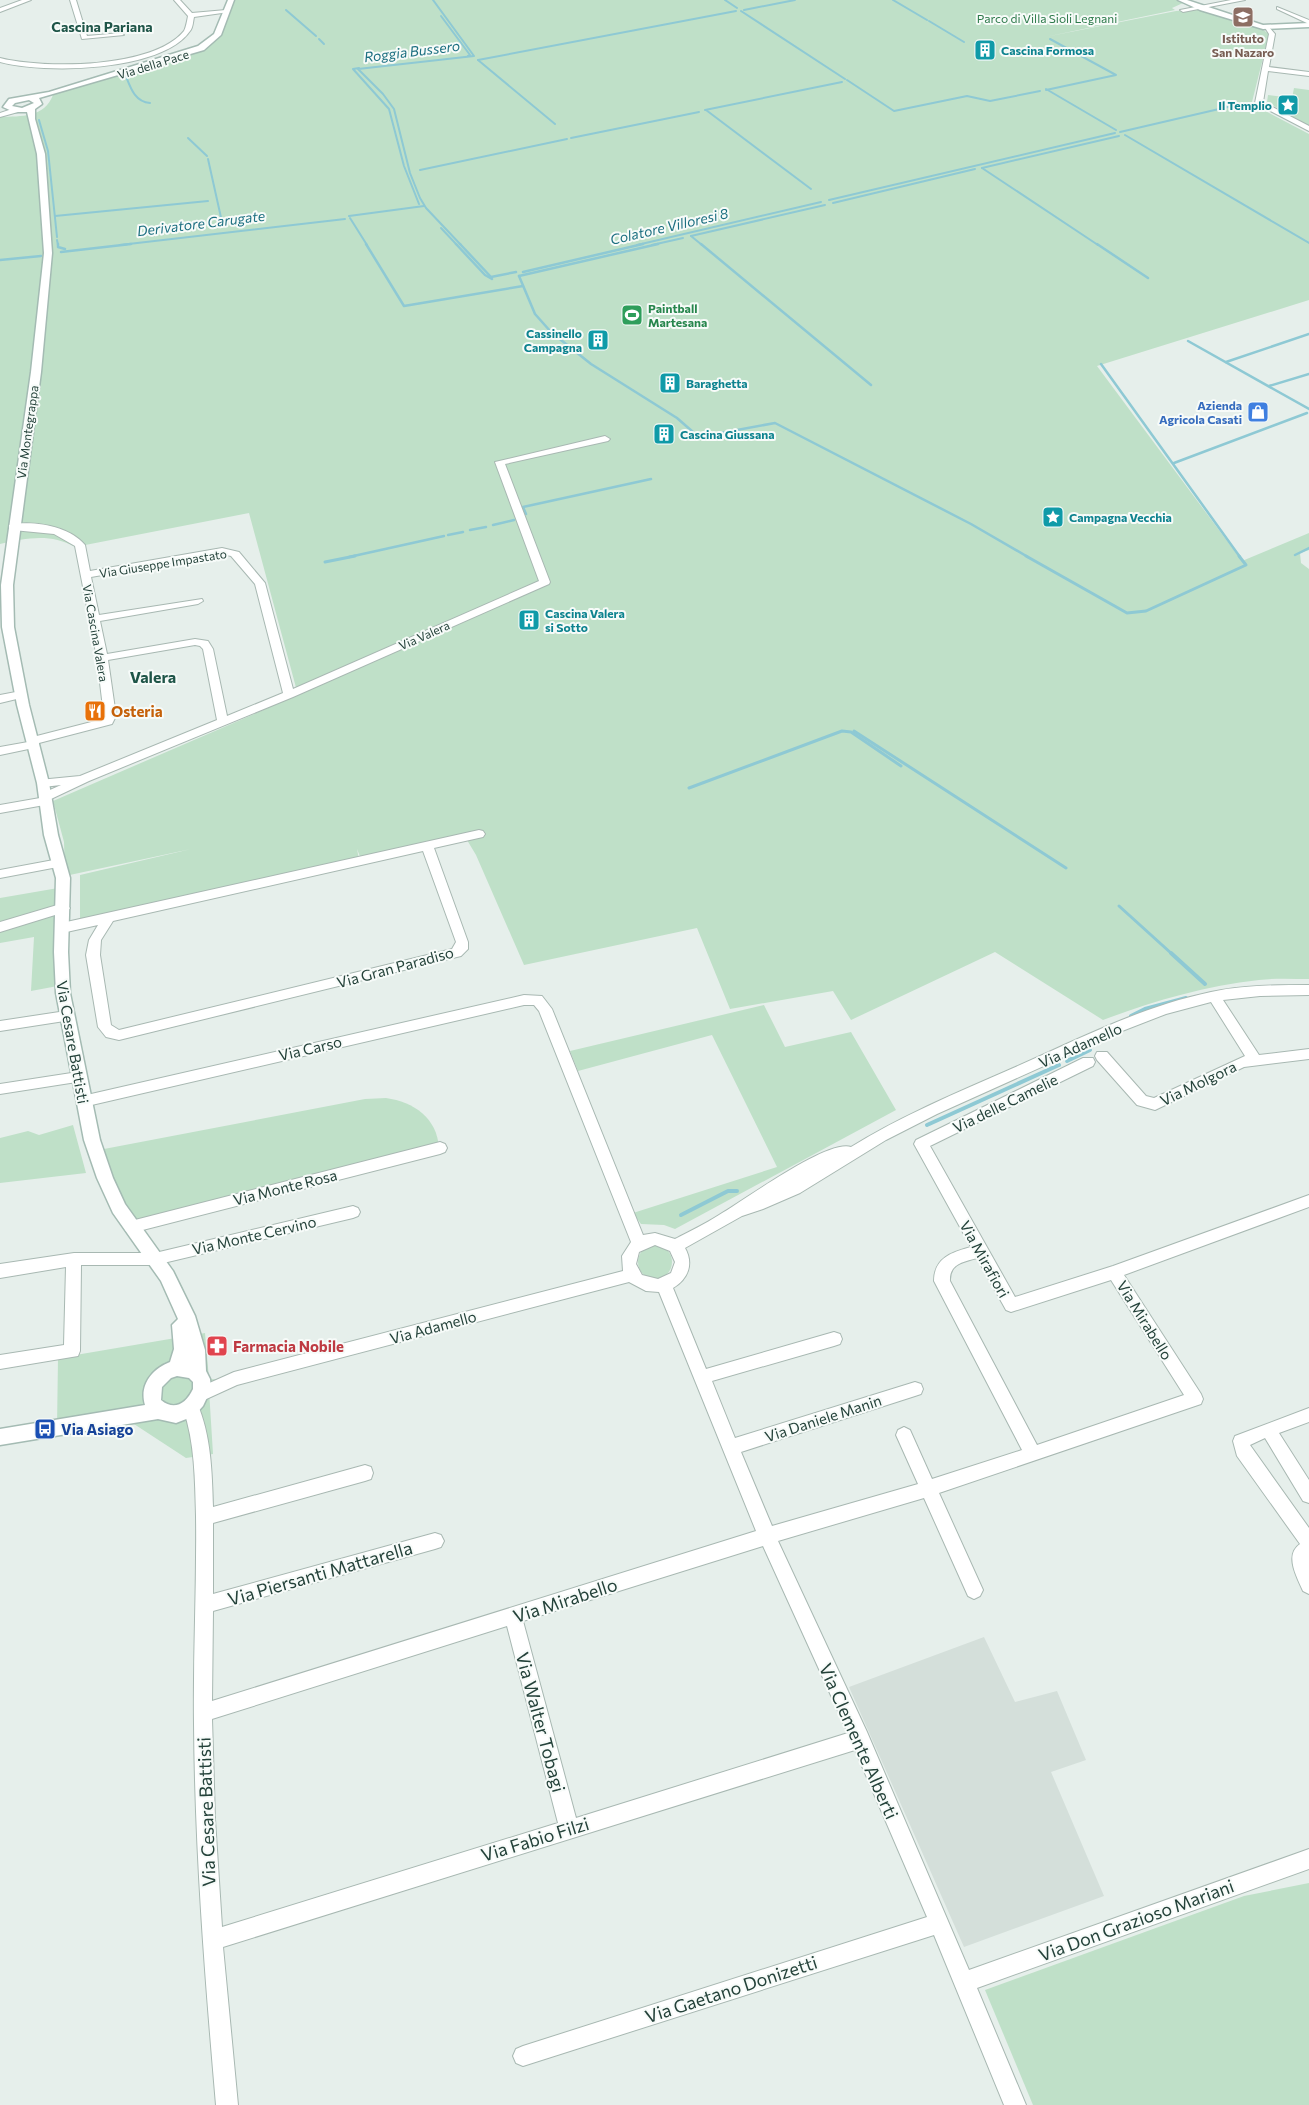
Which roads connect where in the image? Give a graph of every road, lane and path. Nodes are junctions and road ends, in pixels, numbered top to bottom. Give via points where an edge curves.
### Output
1 (27, 0) edge
2 (73, 0) edge
3 (79, 0) edge
4 (177, 0) edge
5 (231, 0) edge
6 (1181, 0) edge
7 (1242, 0) edge
8 (1198, 8) junction
9 (1279, 8) dead end
10 (0, 10) edge
11 (1183, 10) dead end
12 (226, 12) junction
13 (191, 16) junction
14 (1309, 24) edge
15 (1266, 27) junction
16 (126, 35) dead end
17 (0, 60) edge
18 (11, 63) junction
19 (0, 68) edge
20 (1266, 69) junction
21 (1309, 74) edge
22 (61, 91) junction
23 (26, 99) junction
24 (35, 106) junction
25 (17, 110) junction
26 (0, 115) edge
27 (31, 119) junction
28 (1309, 129) edge
29 (605, 439) dead end
30 (13, 533) junction
31 (65, 535) joint
32 (85, 575) junction
33 (198, 601) dead end
34 (94, 619) junction
35 (102, 658) junction
36 (0, 691) edge
37 (20, 691) junction
38 (289, 695) junction
39 (0, 699) edge
40 (223, 722) junction
41 (33, 743) junction
42 (0, 750) edge
43 (45, 794) junction
44 (0, 809) edge
45 (479, 834) dead end
46 (428, 846) junction
47 (60, 863) junction
48 (0, 874) edge
49 (64, 908) junction
50 (108, 918) junction
51 (0, 927) edge
52 (62, 928) junction
53 (1309, 990) edge
54 (1214, 996) junction
55 (66, 1016) junction
56 (0, 1026) edge
57 (1309, 1054) edge
58 (1102, 1056) dead end
59 (1254, 1059) junction
60 (1088, 1062) dead end
61 (78, 1073) junction
62 (0, 1081) edge
63 (0, 1089) edge
64 (83, 1101) junction
65 (921, 1144) joint
66 (440, 1148) dead end
67 (1309, 1201) edge
68 (352, 1212) dead end
69 (131, 1227) junction
70 (639, 1243) junction
71 (675, 1246) junction
72 (980, 1251) junction
73 (74, 1259) junction
74 (155, 1259) junction
75 (0, 1271) edge
76 (1114, 1272) junction
77 (632, 1275) junction
78 (664, 1285) junction
79 (175, 1292) junction
80 (834, 1339) dead end
81 (0, 1362) edge
82 (177, 1368) junction
83 (702, 1377) junction
84 (198, 1389) junction
85 (915, 1389) dead end
86 (151, 1394) junction
87 (159, 1411) junction
88 (1309, 1415) edge
89 (124, 1416) junction
90 (1268, 1429) junction
91 (904, 1435) dead end
92 (0, 1437) edge
93 (731, 1447) junction
94 (1033, 1454) junction
95 (364, 1473) dead end
96 (928, 1488) junction
97 (1309, 1494) edge
98 (204, 1517) junction
99 (767, 1536) junction
100 (435, 1541) dead end
101 (1309, 1542) edge
102 (1309, 1548) edge
103 (1309, 1585) edge
104 (974, 1590) dead end
105 (205, 1606) junction
106 (513, 1617) junction
107 (203, 1712) junction
108 (860, 1739) junction
109 (569, 1828) junction
110 (1309, 1859) edge
111 (939, 1923) junction
112 (212, 1940) junction
113 (964, 1982) junction
114 (523, 2056) dead end
115 (227, 2105) edge
116 (1015, 2105) edge

1 - 10 street
2 - 3 street
2 - 16 street via 84,38
4 - 13 street
5 - 12 street, Via della Pace
6 - 8 street
7 - 8 street
8 - 11 street
8 - 15 street
9 - 14 street
12 - 13 street
12 - 22 street, Via della Pace via 215,38 198,50
13 - 18 street via 191,25 178,40 132,59 67,68
14 - 15 street
15 - 20 street via 1272,34
17 - 18 street
18 - 19 street
20 - 21 street
20 - 28 street via 1259,102
22 - 23 street, Via della Pace
22 - 24 street, Via della Pace
23 - 24 street via 37,100
23 - 25 street, Via della Pace via 7,98 7,107
24 - 25 street
24 - 27 street, Via Montegrappa
25 - 26 street
25 - 27 street
27 - 30 street, Via Montegrappa via 43,172 48,257 36,372
29 - 38 street, Via Valera via 500,462 545,582
30 - 31 street
30 - 37 street, Via Montegrappa via 6,604
31 - 32 street, Via Cascina Valera via 80,545
32 - 34 street, Via Cascina Valera
32 - 38 street, Via Giuseppe Impastato via 222,551 236,554 260,583
33 - 34 street
34 - 35 street, Via Cascina Valera
35 - 40 street via 204,643
35 - 41 street, Via Cascina Valera via 108,721
36 - 37 street
37 - 39 street
37 - 41 street, Via Montegrappa
38 - 40 street, Via Valera
40 - 43 street, Via Valera
41 - 42 street
41 - 43 street, Via Cesare Battisti
43 - 44 street, Via Valera
43 - 47 street, Via Cesare Battisti via 51,838
45 - 46 street
46 - 50 street
46 - 50 street, Via Gran Paradiso via 462,942 456,953 119,1035 110,1033 105,1027 93,958 94,942
47 - 48 street
47 - 49 street, Via Cesare Battisti
49 - 51 street
49 - 52 street, Via Cesare Battisti
50 - 52 street
52 - 55 street, Via Cesare Battisti via 61,974
53 - 54 street, Via Adamello
54 - 59 street, Via Molgora
54 - 71 street, Via Adamello via 1104,1033 915,1118 776,1199 738,1211
55 - 56 street
55 - 61 street, Via Cesare Battisti
57 - 59 street, Via Molgora
58 - 59 street, Via Molgora via 1141,1099 1155,1104
60 - 65 street, Via delle Camelie
61 - 62 street
61 - 63 street
61 - 64 street, Via Cesare Battisti
64 - 69 street, Via Cesare Battisti via 101,1168
64 - 70 street, Via Carso via 448,1016 538,1000 545,1009
65 - 72 street, Via Mirafiori
66 - 69 street, Via Monte Rosa
67 - 76 street, Via Mirabello
68 - 74 street, Via Monte Cervino
69 - 74 street, Via Cesare Battisti
70 - 71 street via 658,1239
70 - 77 street via 629,1257
71 - 78 street via 682,1256 682,1268 676,1278
72 - 76 street, Via Mirafiori via 1011,1306
72 - 94 street via 947,1263 941,1271 942,1281
73 - 74 street, Via Monte Cervino
73 - 75 street, Via Monte Cervino
73 - 81 street via 72,1351
74 - 79 street, Via Cesare Battisti
76 - 94 street, Via Mirabello via 1195,1399
77 - 78 street via 648,1285
77 - 84 street, Via Adamello
78 - 83 street, Via Clemente Alberti
79 - 82 street, Via Cesare Battisti via 183,1349
79 - 84 street, Via Cesare Battisti via 195,1347
80 - 83 street
82 - 84 street via 188,1369
82 - 86 street via 159,1377
83 - 93 street, Via Clemente Alberti
84 - 87 street via 174,1414
84 - 98 street, Via Cesare Battisti
85 - 93 street, Via Daniele Manin
86 - 87 street
86 - 89 street
87 - 89 street
88 - 90 street
89 - 92 street
90 - 97 street
90 - 101 street via 1242,1439 1241,1448
91 - 96 street
93 - 99 street, Via Clemente Alberti
94 - 96 street, Via Mirabello
95 - 98 street
96 - 99 street, Via Mirabello
96 - 104 street
98 - 105 street, Via Cesare Battisti
99 - 106 street, Via Mirabello
99 - 108 street, Via Clemente Alberti
100 - 105 street, Via Piersanti Mattarella
102 - 103 street via 1302,1554 1300,1563
105 - 107 street, Via Cesare Battisti
106 - 107 street, Via Mirabello
106 - 109 street, Via Walter Tobagi
107 - 112 street, Via Cesare Battisti
108 - 109 street, Via Fabio Filzi
108 - 111 street, Via Clemente Alberti
109 - 112 street, Via Fabio Filzi
110 - 113 street, Via Don Grazioso Mariani
111 - 113 street, Via Clemente Alberti
111 - 114 street, Via Gaetano Donizetti
112 - 115 street, Via Cesare Battisti
113 - 116 street, Via Clemente Alberti

